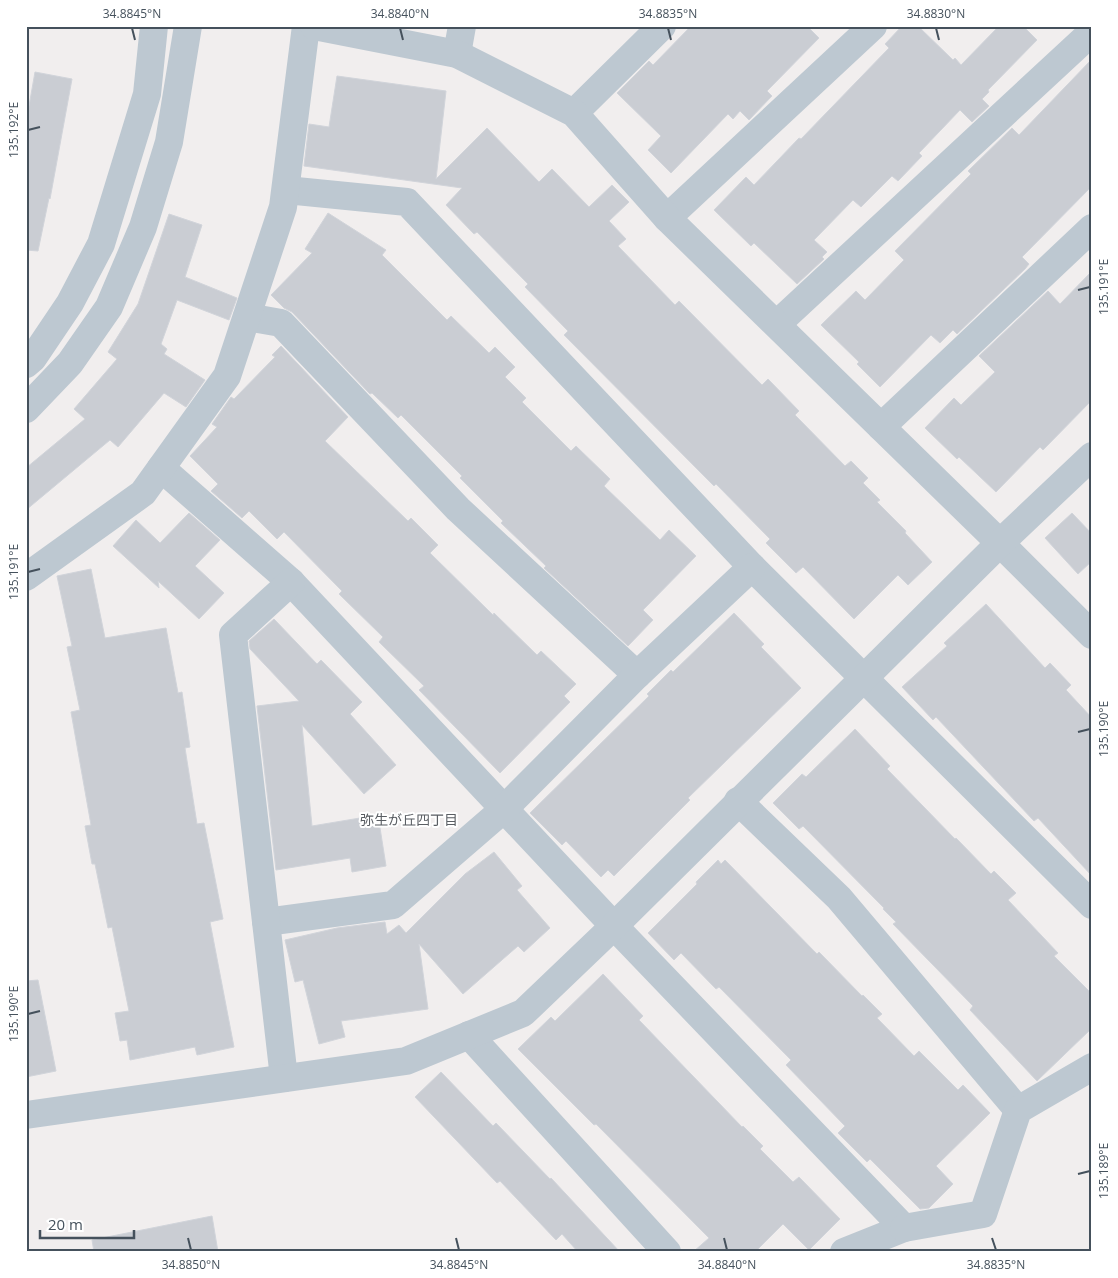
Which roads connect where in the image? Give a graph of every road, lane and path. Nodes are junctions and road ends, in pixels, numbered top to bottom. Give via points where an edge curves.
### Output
1 (154, 26) edge
2 (188, 26) edge
3 (306, 26) edge
4 (314, 26) edge
5 (462, 26) edge
6 (662, 26) edge
7 (873, 26) edge
8 (1092, 32) edge
9 (456, 54) junction
10 (574, 113) junction
11 (286, 190) junction
12 (667, 218) junction
13 (1092, 228) edge
14 (247, 317) junction
15 (777, 324) junction
16 (26, 364) edge
17 (26, 408) edge
18 (881, 427) junction
19 (1092, 456) edge
20 (161, 468) junction
21 (1000, 543) junction
22 (752, 567) junction
23 (26, 578) edge
24 (291, 582) junction
25 (1092, 635) edge
26 (637, 676) junction
27 (864, 678) junction
28 (738, 801) junction
29 (504, 809) junction
30 (1092, 905) edge
31 (266, 922) junction
32 (614, 926) junction
33 (469, 1035) junction
34 (1092, 1067) edge
35 (284, 1078) junction
36 (1018, 1110) junction
37 (26, 1115) edge
38 (904, 1228) junction
39 (667, 1252) edge
40 (844, 1252) edge

1 - 16 street via 147,94 101,244 70,303
2 - 17 street via 169,142 143,227 109,307 70,362
3 - 11 street
4 - 9 street
5 - 9 street
6 - 10 street
7 - 12 street
8 - 15 street
9 - 10 street
10 - 12 street
11 - 14 street
11 - 22 street via 407,202
12 - 15 street
13 - 18 street
14 - 20 street via 227,376
14 - 26 street via 281,323 458,509
15 - 18 street
18 - 21 street
19 - 21 street
20 - 23 street via 143,493
20 - 24 street
21 - 25 street
21 - 27 street
22 - 26 street
22 - 27 street
24 - 29 street
24 - 31 street via 233,635
26 - 29 street
27 - 28 street
27 - 30 street
28 - 32 street
28 - 36 street via 839,898
29 - 31 street via 392,905
29 - 32 street
31 - 35 street
32 - 33 street via 523,1013
32 - 38 street
33 - 35 street via 406,1061
33 - 39 street
34 - 36 street
35 - 37 street
36 - 38 street via 983,1214
38 - 40 street

